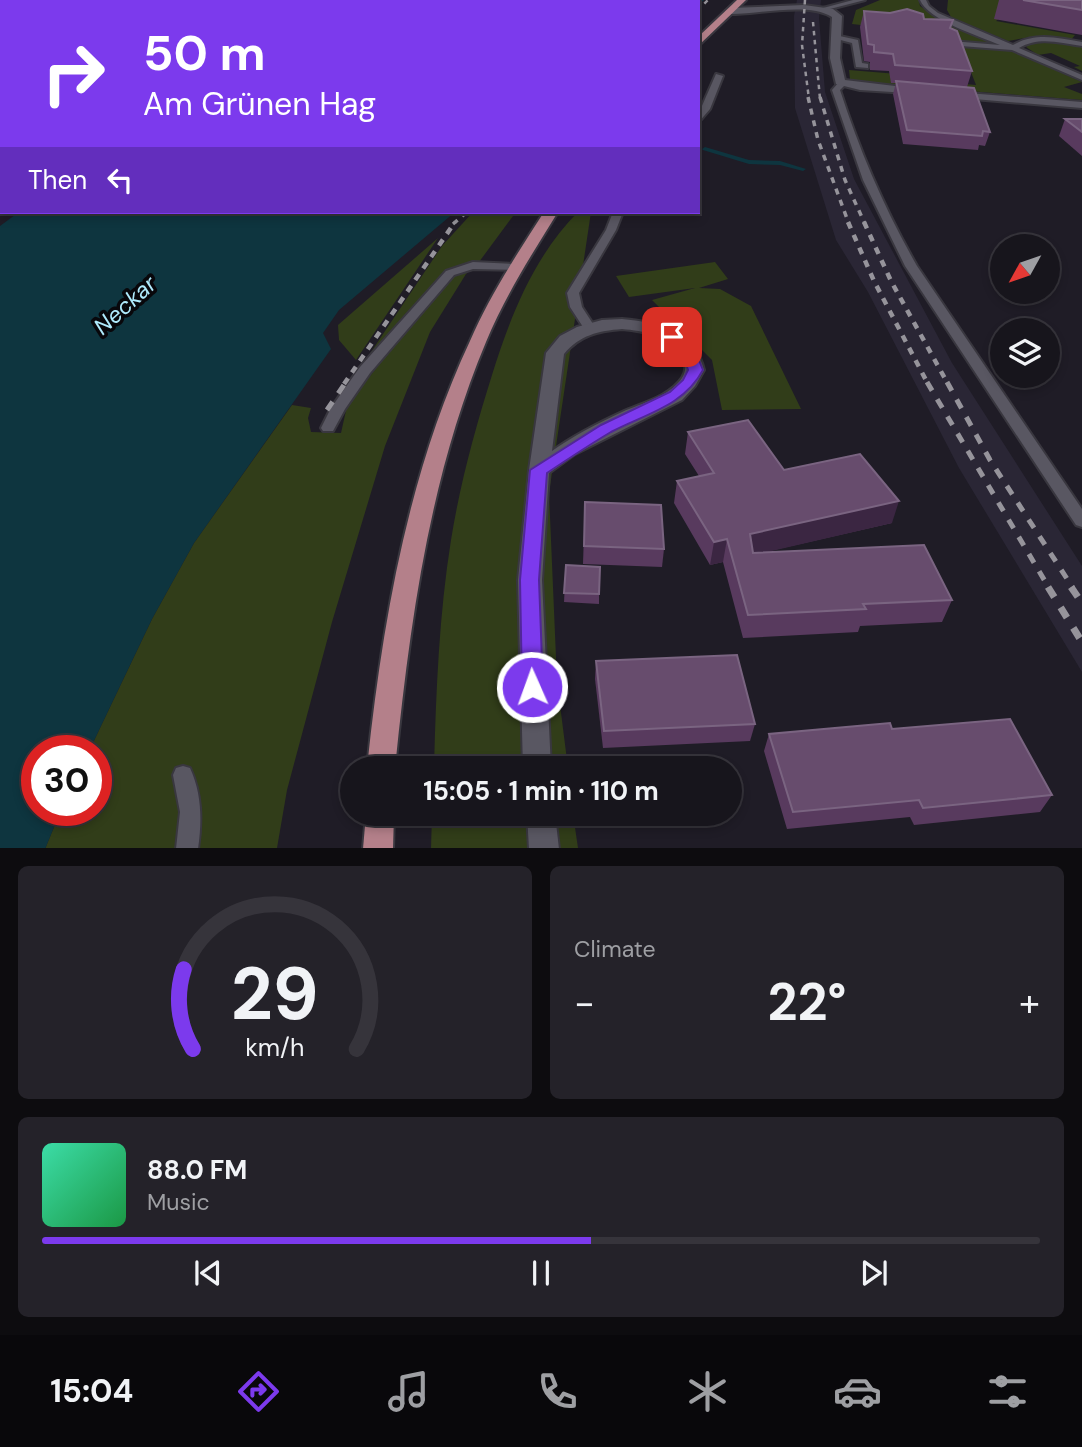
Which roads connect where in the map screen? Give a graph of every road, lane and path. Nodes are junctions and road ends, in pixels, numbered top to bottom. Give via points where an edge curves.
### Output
1 (742, 0) edge
2 (758, 0) edge
3 (862, 0) edge
4 (923, 0) edge
5 (943, 7) dead end
6 (827, 8) junction
7 (787, 9) junction
8 (731, 11) junction
9 (943, 17) junction
10 (937, 24) edge
11 (835, 37) junction
12 (700, 41) edge
13 (951, 43) edge
14 (1082, 44) edge
15 (1014, 48) junction
16 (865, 66) edge
17 (719, 76) dead end
18 (1082, 78) edge
19 (842, 83) junction
20 (928, 93) edge
21 (941, 94) edge
22 (1082, 105) edge
23 (700, 118) edge
24 (550, 214) edge
25 (617, 214) edge
26 (516, 267) junction
27 (589, 327) junction
28 (328, 428) dead end
29 (539, 470) junction
30 (1082, 521) edge
31 (383, 756) edge
32 (536, 756) edge
33 (183, 775) dead end
34 (379, 826) edge
35 (542, 826) edge
36 (187, 848) edge
37 (378, 848) edge
38 (544, 848) edge

1 - 8 main road
2 - 7 street
3 - 6 lane
4 - 9 lane via 928,9
5 - 9 lane
6 - 7 street
6 - 11 street via 838,16
7 - 8 street
8 - 12 main road
9 - 10 lane
9 - 15 lane
11 - 16 lane via 855,42 859,65
11 - 19 street via 837,75
13 - 15 lane
14 - 15 lane via 1043,38
15 - 18 lane
17 - 23 lane
19 - 20 street
19 - 30 lane via 836,90 846,122 886,222
21 - 22 street
24 - 26 main road
25 - 27 lane via 573,293
26 - 28 lane via 473,265 450,273 365,370
26 - 31 main road via 486,321 433,457 407,573
27 - 29 street via 568,337 555,353
27 - 29 street via 628,324 653,329 672,337 690,353 695,370 675,396 568,449
29 - 32 street via 530,602
33 - 36 lane via 191,802
34 - 37 main road
35 - 38 street

